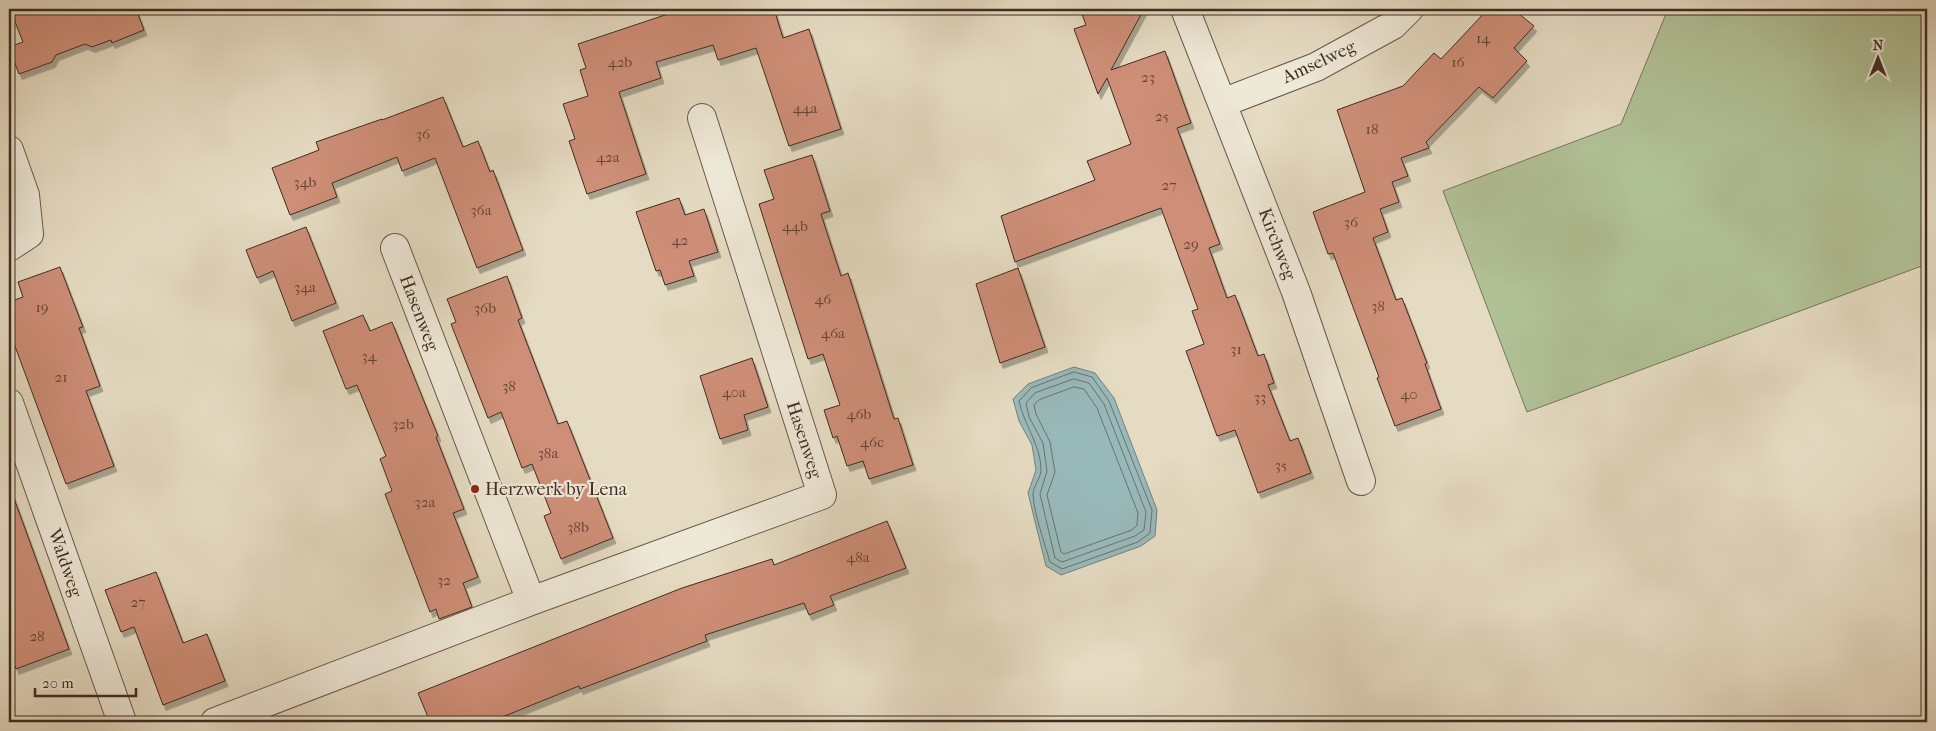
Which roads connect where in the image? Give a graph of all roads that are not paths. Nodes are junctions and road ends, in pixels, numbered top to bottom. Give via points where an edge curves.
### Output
1 (1185, 9) edge
2 (1409, 9) edge
3 (1222, 103) junction
4 (702, 118) dead end
5 (9, 150) edge
6 (9, 247) edge
7 (394, 248) dead end
8 (9, 403) edge
9 (1361, 481) dead end
10 (531, 601) junction
11 (122, 722) edge
12 (215, 722) edge

1 - 3 street, Kirchweg
2 - 3 street, Amselweg via 1393,25 1316,67
3 - 9 street, Kirchweg via 1296,292
4 - 10 street, Hasenweg via 822,495
5 - 6 street via 25,195 28,234
7 - 10 street, Hasenweg
8 - 11 street, Waldweg
10 - 12 street, Hasenweg

